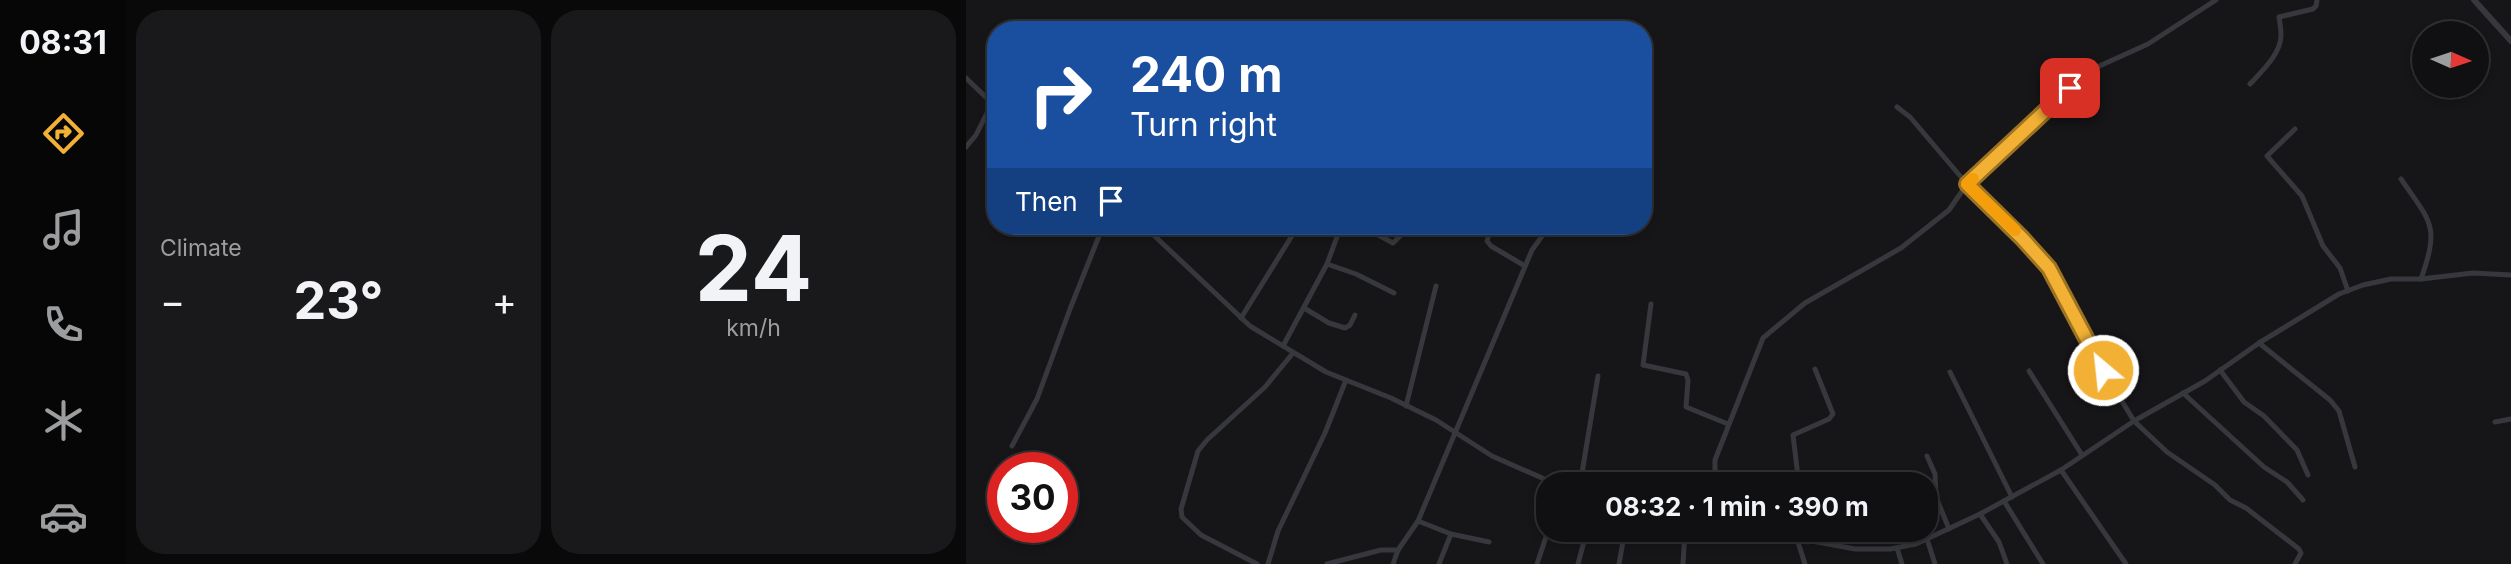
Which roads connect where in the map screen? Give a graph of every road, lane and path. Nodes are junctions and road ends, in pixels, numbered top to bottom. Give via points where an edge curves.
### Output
1 (2216, 0) edge
2 (2317, 0) edge
3 (2474, 0) edge
4 (2511, 41) edge
5 (966, 78) edge
6 (2250, 84) dead end
7 (987, 98) edge
8 (1897, 107) dead end
9 (987, 117) edge
10 (2295, 129) dead end
11 (966, 147) edge
12 (2401, 179) dead end
13 (1967, 184) junction
14 (1099, 235) edge
15 (1153, 235) edge
16 (1292, 235) edge
17 (1338, 235) edge
18 (1378, 235) edge
19 (1401, 235) edge
20 (1489, 235) edge
21 (1544, 235) edge
22 (1327, 264) junction
23 (1525, 266) junction
24 (2511, 275) edge
25 (2421, 279) junction
26 (1436, 286) dead end
27 (2348, 291) junction
28 (1394, 293) dead end
29 (1651, 304) dead end
30 (1304, 308) junction
31 (1355, 315) dead end
32 (1241, 318) junction
33 (2259, 343) junction
34 (1283, 346) junction
35 (1293, 353) junction
36 (1815, 369) dead end
37 (2220, 370) junction
38 (2029, 371) dead end
39 (1950, 372) dead end
40 (1598, 376) dead end
41 (1346, 380) junction
42 (2183, 393) junction
43 (1406, 406) junction
44 (2511, 419) edge
45 (2134, 421) junction
46 (2495, 422) dead end
47 (1728, 424) junction
48 (1455, 432) junction
49 (1012, 446) dead end
50 (2082, 455) junction
51 (1927, 456) dead end
52 (2355, 467) dead end
53 (2062, 470) junction
54 (1582, 472) edge
55 (1715, 472) edge
56 (1798, 472) edge
57 (1536, 475) edge
58 (2308, 475) dead end
59 (2012, 497) junction
60 (2303, 500) dead end
61 (2004, 501) junction
62 (1980, 514) junction
63 (1418, 521) junction
64 (1949, 529) junction
65 (1451, 534) junction
66 (1938, 534) edge
67 (1489, 542) dead end
68 (1544, 542) edge
69 (1584, 542) edge
70 (1623, 542) edge
71 (1685, 542) edge
72 (1798, 542) edge
73 (1808, 542) edge
74 (1917, 542) edge
75 (1928, 542) edge
76 (1897, 548) junction
77 (1398, 550) junction
78 (1257, 564) edge
79 (1268, 564) edge
80 (1327, 564) edge
81 (1393, 564) edge
82 (1438, 564) edge
83 (1537, 564) edge
84 (1578, 564) edge
85 (1619, 564) edge
86 (1684, 564) edge
87 (1805, 564) edge
88 (1902, 564) edge
89 (1935, 564) edge
90 (2007, 564) edge
91 (2043, 564) edge
92 (2126, 564) edge
93 (2295, 564) edge

1 - 13 street via 2148,44 2095,68
2 - 6 street via 2314,9 2279,17 2279,46
3 - 4 street
5 - 7 street
8 - 13 street
9 - 11 street
10 - 27 street via 2267,156 2302,196
12 - 25 street via 2429,220 2431,251
13 - 45 street via 2049,268
13 - 47 street via 1949,210 1901,248 1805,303 1763,338
14 - 49 street via 1037,399
15 - 32 street
16 - 32 street
17 - 22 street
18 - 19 street via 1393,243
20 - 23 street via 1491,246
21 - 23 street
22 - 28 street
22 - 30 street
23 - 48 street
24 - 25 street via 2473,273
25 - 27 street via 2391,279
26 - 43 street
27 - 33 street
29 - 47 street via 1643,365 1686,374 1686,407
30 - 31 street via 1345,328
30 - 34 street
32 - 34 street
33 - 37 street
33 - 52 street via 2339,411
34 - 35 street
35 - 41 street
35 - 78 street via 1265,387 1198,451 1181,509 1182,517 1201,535
36 - 56 street via 1833,414 1793,435
37 - 42 street
37 - 58 street via 2244,402 2297,450
38 - 50 street
39 - 59 street
40 - 54 street
41 - 43 street
41 - 79 street via 1278,531
42 - 45 street
42 - 60 street
43 - 48 street
44 - 46 street
45 - 50 street
45 - 93 street via 2167,452 2299,549
47 - 55 street
48 - 57 street via 1492,456
48 - 63 street
50 - 53 street
51 - 64 street
53 - 59 street
53 - 92 street
59 - 61 street
61 - 62 street
61 - 91 street
62 - 64 street
62 - 90 street
63 - 65 street
63 - 77 street
64 - 66 street
65 - 67 street
65 - 82 street
68 - 83 street
69 - 84 street
70 - 85 street
71 - 86 street
72 - 87 street
73 - 76 street via 1855,549
74 - 76 street
75 - 89 street
76 - 88 street
77 - 80 street
77 - 81 street

